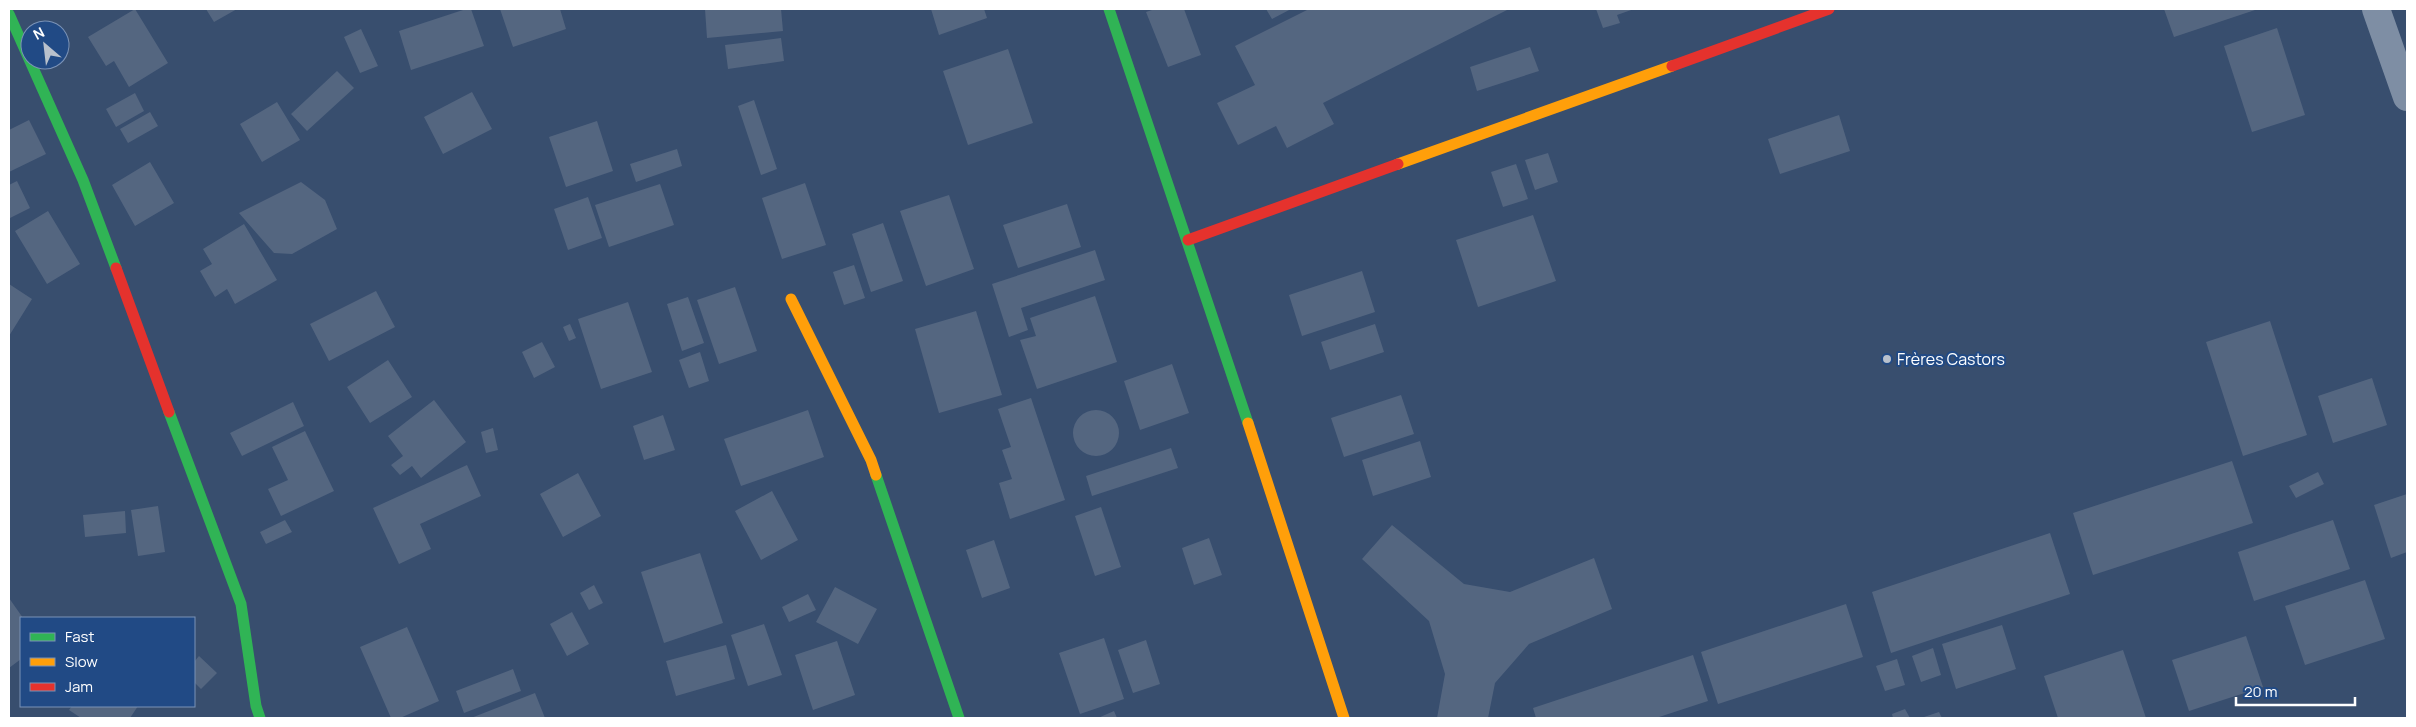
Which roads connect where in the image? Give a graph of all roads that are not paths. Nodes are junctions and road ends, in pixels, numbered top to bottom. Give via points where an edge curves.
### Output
1 (1109, 9) edge
2 (1829, 9) edge
3 (2376, 9) edge
4 (9, 14) edge
5 (2407, 97) edge
6 (1188, 240) junction
7 (791, 299) dead end
8 (260, 718) edge
9 (959, 718) edge
10 (1344, 718) edge

1 - 6 street
2 - 6 street
3 - 5 street
4 - 8 street via 83,180 241,604
6 - 10 street
7 - 9 street via 871,460

